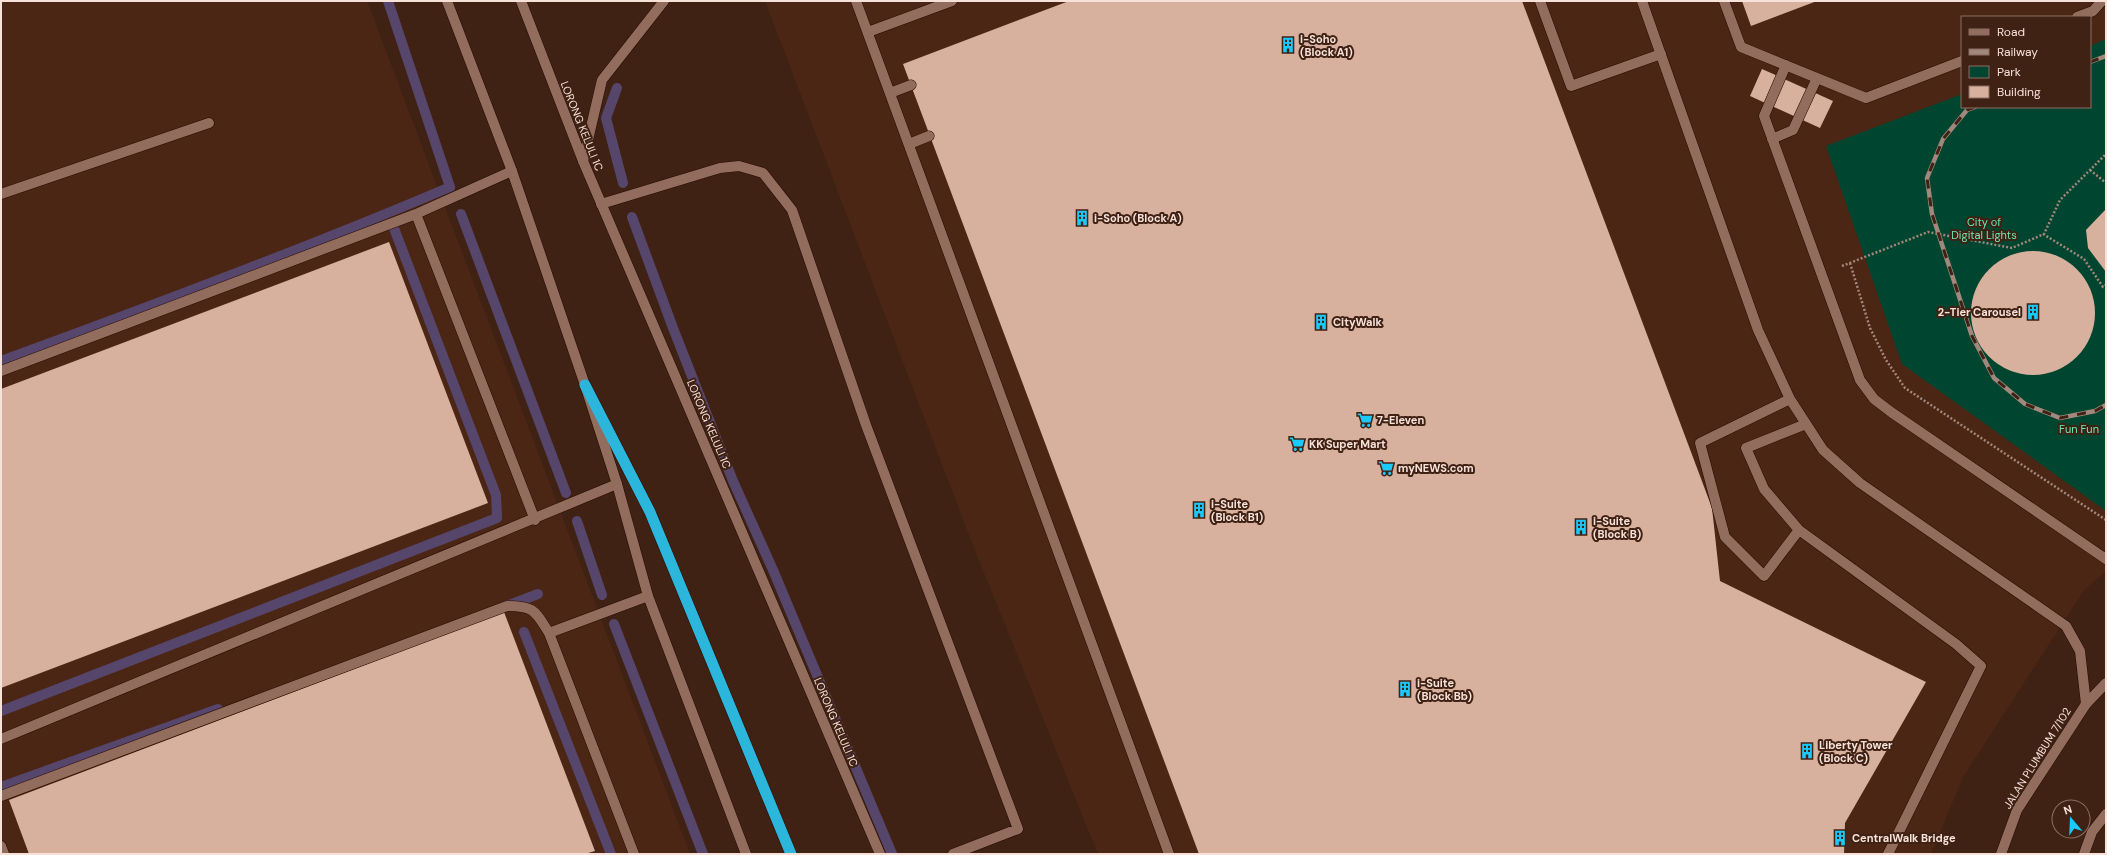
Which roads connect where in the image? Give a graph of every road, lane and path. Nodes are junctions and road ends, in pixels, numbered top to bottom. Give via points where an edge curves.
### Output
1 (447, 1) edge
2 (521, 1) edge
3 (664, 1) edge
4 (856, 1) edge
5 (952, 1) edge
6 (1540, 1) edge
7 (1642, 1) edge
8 (1724, 1) edge
9 (2102, 1) edge
10 (2080, 16) edge
11 (868, 32) junction
12 (1661, 54) junction
13 (1961, 61) edge
14 (1786, 65) junction
15 (1817, 78) junction
16 (911, 86) dead end
17 (890, 93) junction
18 (209, 123) dead end
19 (929, 136) dead end
20 (1772, 139) junction
21 (908, 144) junction
22 (2106, 154) edge
23 (582, 160) junction
24 (2090, 170) junction
25 (512, 171) junction
26 (2106, 183) edge
27 (1, 194) edge
28 (601, 204) junction
29 (416, 214) junction
30 (2044, 234) junction
31 (2106, 285) edge
32 (1, 371) edge
33 (585, 385) junction
34 (1790, 399) junction
35 (1806, 424) junction
36 (617, 484) junction
37 (535, 520) junction
38 (2106, 520) edge
39 (1799, 530) junction
40 (2106, 559) edge
41 (648, 596) junction
42 (549, 634) junction
43 (2106, 683) edge
44 (2086, 704) junction
45 (1, 739) edge
46 (1, 796) edge
47 (2106, 814) edge
48 (1, 846) edge
49 (4, 854) edge
50 (634, 854) edge
51 (746, 854) edge
52 (791, 854) edge
53 (880, 854) edge
54 (953, 854) edge
55 (1169, 854) edge
56 (1888, 854) edge
57 (2001, 854) edge
58 (2084, 854) edge

1 - 25 street
2 - 23 street, LORONG KELULI 1C
3 - 23 street via 602,80
4 - 11 street
5 - 11 street
6 - 12 street via 1571,86
7 - 12 street
8 - 14 street via 1741,47
9 - 10 street via 2093,11
11 - 17 street
12 - 34 street via 1758,330
13 - 15 street via 1866,98
14 - 15 street
14 - 20 street via 1764,116
15 - 20 street via 1793,130
16 - 17 street
17 - 21 street
18 - 27 street
19 - 21 street
20 - 40 street via 1860,380 1874,399
21 - 55 street
22 - 24 path
23 - 28 street, LORONG KELULI 1C
24 - 26 path
24 - 30 path via 2060,200
25 - 29 street
25 - 33 street
28 - 53 street, LORONG KELULI 1C
28 - 54 street via 720,168 739,166 763,172 792,210 869,433 1018,829
29 - 32 street
29 - 37 street
30 - 31 path via 2084,259 2103,287
30 - 38 path via 2012,248 1928,232 1850,263 1870,328 1886,360 1905,388
33 - 36 street
33 - 52 highway via 650,512
34 - 35 street
34 - 39 street via 1700,443 1725,537 1764,576
35 - 39 street via 1746,448 1764,489
35 - 44 street via 1823,450 1860,483 2066,626 2080,652
36 - 37 street
36 - 41 street
37 - 45 street
39 - 56 street via 1956,644 1981,666
41 - 42 street
41 - 51 street
42 - 46 street via 534,611 524,606 507,606
42 - 50 street
43 - 44 street, JALAN PLUMBUM 7/102
44 - 57 street, JALAN PLUMBUM 7/102 via 2017,810
47 - 58 street via 2092,832
48 - 49 street

